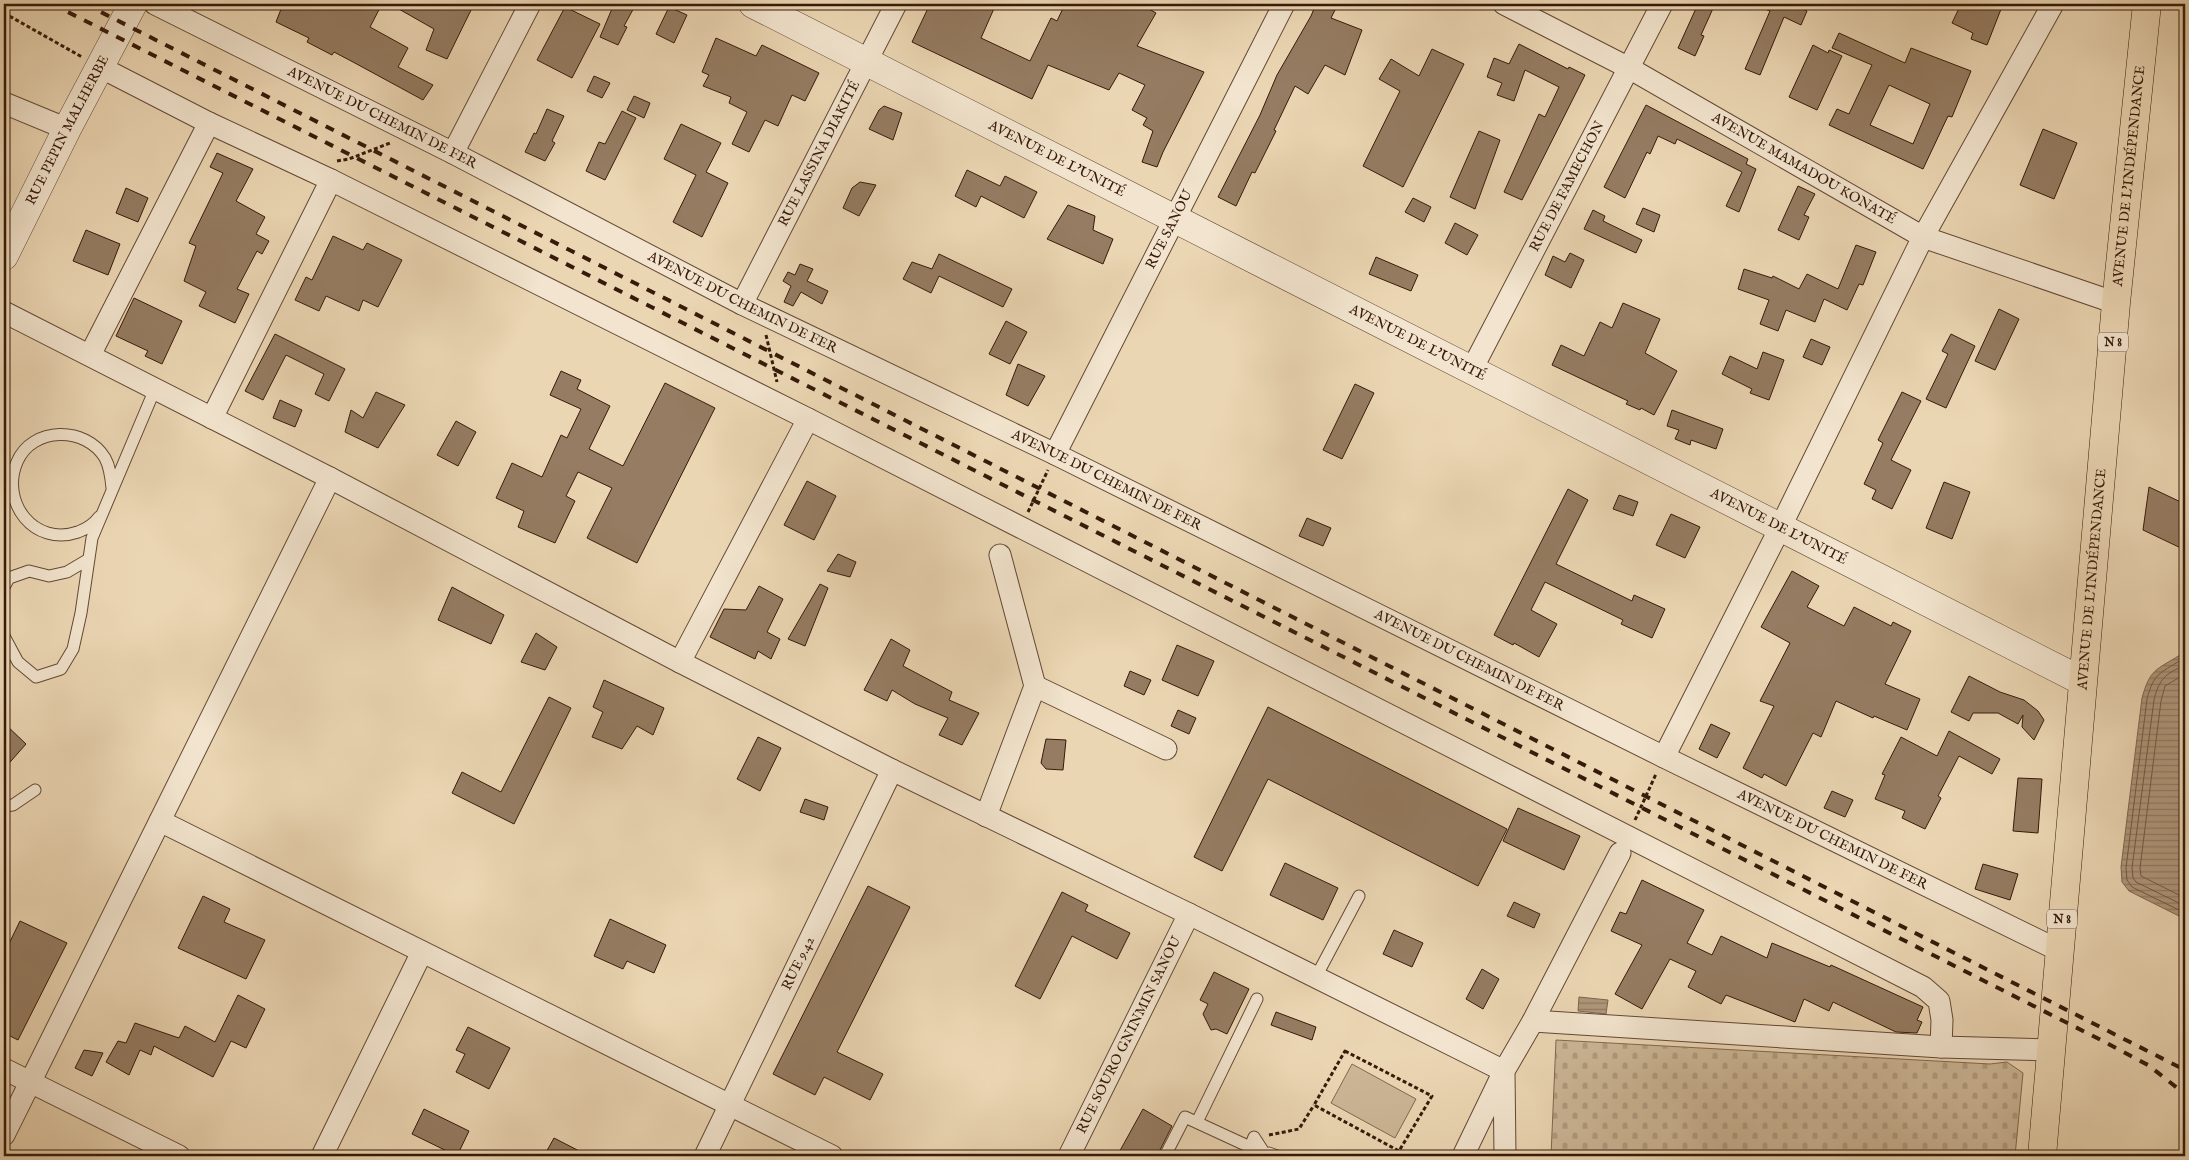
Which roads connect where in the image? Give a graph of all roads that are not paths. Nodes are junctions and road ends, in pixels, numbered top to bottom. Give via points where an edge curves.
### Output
1 (133, 4) edge
2 (155, 4) edge
3 (530, 4) edge
4 (753, 4) edge
5 (896, 4) edge
6 (1284, 4) edge
7 (1504, 4) edge
8 (1662, 4) edge
9 (2053, 4) edge
10 (2147, 4) edge
11 (868, 61) junction
12 (100, 67) junction
13 (1629, 68) junction
14 (4, 103) edge
15 (209, 123) junction
16 (66, 129) junction
17 (453, 153) junction
18 (331, 180) junction
19 (1174, 220) junction
20 (1923, 237) junction
21 (4, 256) edge
22 (2116, 303) junction
23 (742, 304) junction
24 (4, 312) edge
25 (90, 355) junction
26 (1472, 371) junction
27 (155, 389) junction
28 (212, 418) junction
29 (808, 419) junction
30 (1055, 454) junction
31 (330, 478) junction
32 (112, 492) junction
33 (106, 506) junction
34 (1780, 528) junction
35 (1000, 555) dead end
36 (89, 559) junction
37 (4, 587) edge
38 (4, 636) edge
39 (680, 662) junction
40 (2082, 681) junction
41 (1035, 686) junction
42 (1166, 749) dead end
43 (1664, 757) junction
44 (892, 770) junction
45 (36, 790) dead end
46 (4, 806) edge
47 (986, 816) junction
48 (160, 821) junction
49 (1624, 844) junction
50 (1359, 896) dead end
51 (1189, 914) junction
52 (2060, 951) junction
53 (422, 952) junction
54 (1316, 977) junction
55 (1257, 999) dead end
56 (1533, 1021) junction
57 (1941, 1047) junction
58 (2052, 1050) junction
59 (4, 1069) edge
60 (1504, 1071) junction
61 (30, 1082) junction
62 (730, 1106) junction
63 (1197, 1122) junction
64 (4, 1136) edge
65 (1257, 1150) edge
66 (179, 1156) edge
67 (322, 1156) edge
68 (705, 1156) edge
69 (832, 1156) edge
70 (1069, 1156) edge
71 (1165, 1156) edge
72 (1277, 1156) edge
73 (1463, 1156) edge
74 (1505, 1156) edge
75 (2042, 1156) edge

1 - 12 street, RUE PEPIN MALHERBE
2 - 17 street, AVENUE DU CHEMIN DE FER
3 - 17 street
4 - 11 street, AVENUE DE L'UNITÉ
5 - 11 street, RUE LASSINA DIAKITÉ
6 - 19 street, RUE SANOU
7 - 13 street, AVENUE MAMADOU KONATÉ
8 - 13 street, RUE DE FAMECHON
9 - 20 street
10 - 22 highway, AVENUE DE L'INDÉPENDANCE / N 8
11 - 19 street, AVENUE DE L'UNITÉ
11 - 23 street, RUE LASSINA DIAKITÉ
12 - 15 street
12 - 16 street, RUE PEPIN MALHERBE
13 - 20 street, AVENUE MAMADOU KONATÉ
13 - 26 street, RUE DE FAMECHON
14 - 16 street
15 - 18 street
15 - 25 street
16 - 21 street, RUE PEPIN MALHERBE
17 - 23 street, AVENUE DU CHEMIN DE FER
18 - 28 street
18 - 29 street
19 - 26 street, AVENUE DE L'UNITÉ
19 - 30 street, RUE SANOU
20 - 22 street, AVENUE MAMADOU KONATÉ
20 - 34 street
22 - 40 highway, AVENUE DE L'INDÉPENDANCE / N 8
23 - 30 street, AVENUE DU CHEMIN DE FER
24 - 25 street
25 - 27 street
26 - 34 street, AVENUE DE L'UNITÉ
27 - 28 street
27 - 32 lane
28 - 31 street
29 - 39 street
29 - 49 street via 1021,527
30 - 43 street, AVENUE DU CHEMIN DE FER
31 - 39 street
31 - 48 street
32 - 33 lane
32 - 33 lane via 111,474 105,458 78,436 43,437 28,446 17,460 12,493 26,521 39,530 54,535 85,529 98,520
33 - 36 lane via 92,538
34 - 40 street, AVENUE DE L'UNITÉ
34 - 43 street
35 - 41 street
36 - 37 lane via 67,572 49,576 28,571 9,578
36 - 38 lane via 82,613 73,649 61,669 36,676 18,662
39 - 44 street
40 - 52 highway, AVENUE DE L'INDÉPENDANCE / N 8
41 - 42 street
41 - 47 street
43 - 52 street, AVENUE DU CHEMIN DE FER
44 - 47 street
44 - 62 street, RUE 9.42
45 - 46 lane via 13,805
47 - 51 street
48 - 53 street
48 - 61 street
49 - 56 street
49 - 57 street via 1923,988 1939,1001
50 - 54 lane
51 - 54 street
51 - 70 street, RUE SOURO GNINMIN SANOU
52 - 58 highway, AVENUE DE L'INDÉPENDANCE / N 8
53 - 62 street
53 - 67 street
54 - 60 street
55 - 63 lane
56 - 57 street
56 - 60 street
57 - 58 street
58 - 75 highway, AVENUE DE L'INDÉPENDANCE / N 8
59 - 61 street
60 - 73 street
60 - 74 street
61 - 64 street
61 - 66 street
62 - 68 street, RUE 9.42
62 - 69 street
63 - 65 lane
63 - 71 lane via 1185,1117
65 - 72 lane

